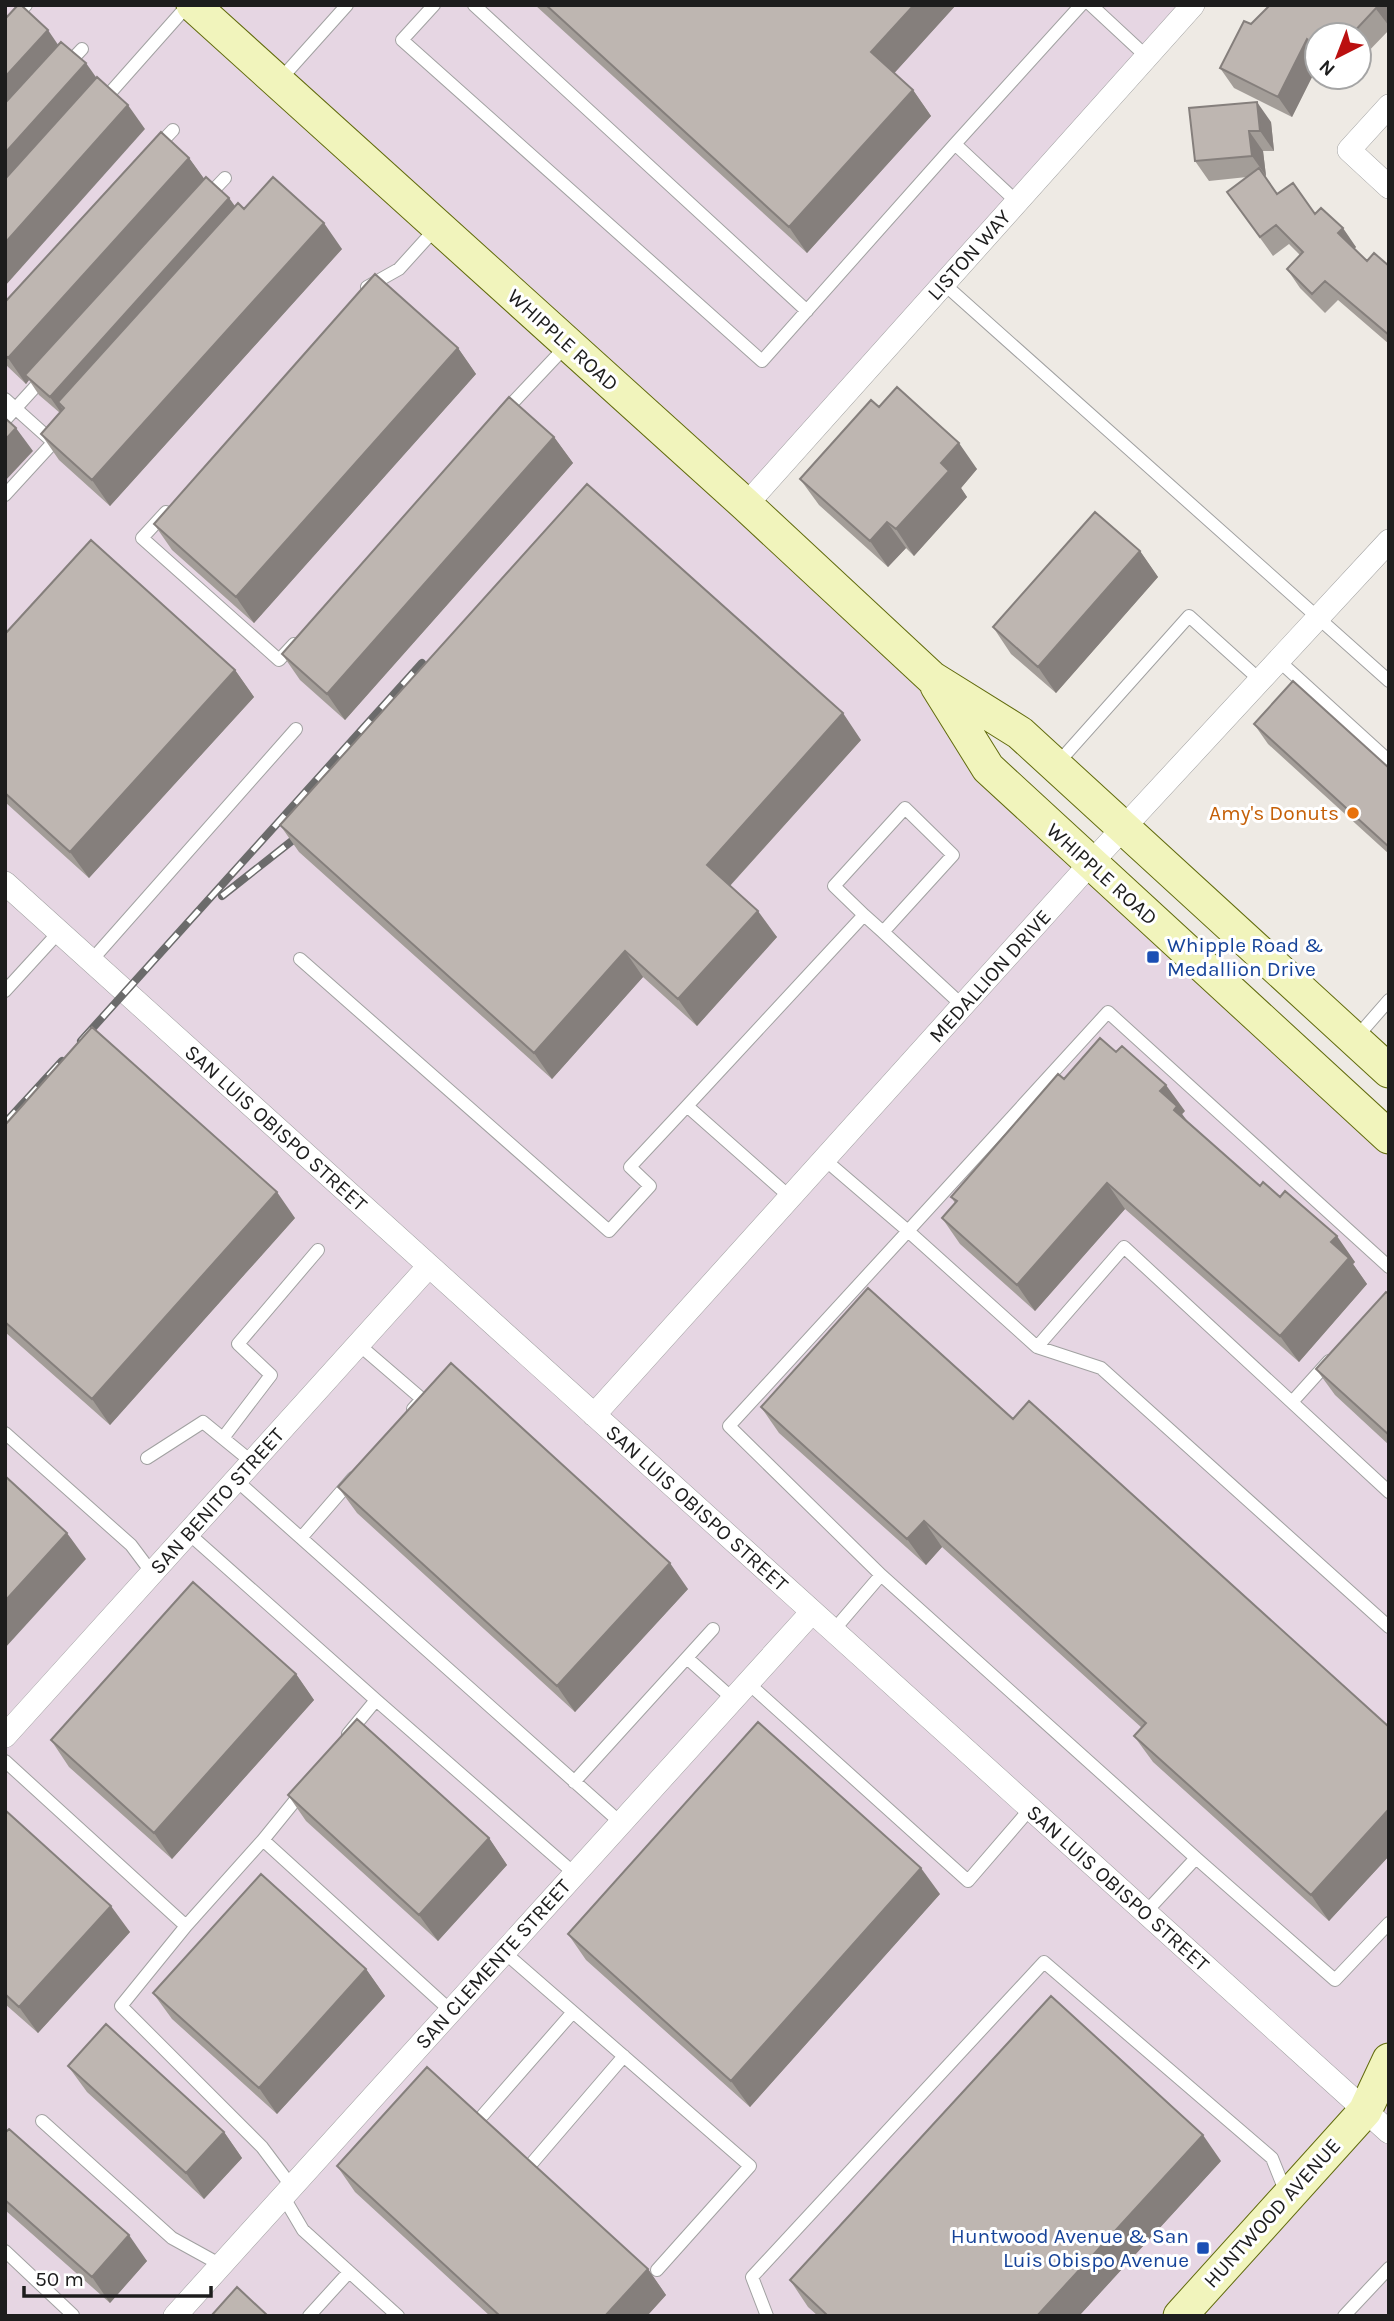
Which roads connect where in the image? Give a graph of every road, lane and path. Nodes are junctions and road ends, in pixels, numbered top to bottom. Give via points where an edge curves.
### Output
1 (26, 5) edge
2 (190, 5) edge
3 (346, 5) edge
4 (434, 5) edge
5 (474, 5) edge
6 (1081, 5) edge
7 (1091, 5) edge
8 (1193, 5) edge
9 (5, 29) edge
10 (82, 49) dead end
11 (1147, 57) junction
12 (59, 74) edge
13 (278, 82) junction
14 (1389, 106) edge
15 (97, 108) edge
16 (173, 130) dead end
17 (955, 144) junction
18 (149, 157) edge
19 (225, 178) dead end
20 (1389, 187) edge
21 (1017, 202) junction
22 (201, 204) edge
23 (437, 226) junction
24 (944, 284) junction
25 (358, 298) edge
26 (807, 311) junction
27 (568, 344) junction
28 (53, 368) edge
29 (5, 399) edge
30 (16, 409) junction
31 (5, 421) edge
32 (71, 422) edge
33 (494, 423) edge
34 (53, 442) junction
35 (5, 495) edge
36 (178, 498) edge
37 (746, 505) junction
38 (1389, 541) edge
39 (1320, 616) junction
40 (307, 629) edge
41 (1279, 660) junction
42 (932, 678) junction
43 (1260, 680) junction
44 (1389, 681) edge
45 (296, 729) dead end
46 (1389, 761) edge
47 (1055, 765) junction
48 (1123, 828) junction
49 (1090, 864) junction
50 (5, 883) edge
51 (864, 915) junction
52 (59, 932) junction
53 (883, 932) junction
54 (300, 960) dead end
55 (91, 961) junction
56 (5, 991) edge
57 (1389, 1000) edge
58 (963, 1006) junction
59 (1355, 1039) junction
60 (1389, 1071) edge
61 (687, 1106) junction
62 (1389, 1137) edge
63 (824, 1159) junction
64 (790, 1197) junction
65 (908, 1231) junction
66 (318, 1250) dead end
67 (429, 1266) junction
68 (1389, 1267) edge
69 (358, 1344) junction
70 (1037, 1347) junction
71 (1336, 1354) edge
72 (1292, 1402) junction
73 (594, 1415) junction
74 (404, 1419) edge
75 (5, 1433) edge
76 (223, 1438) junction
77 (147, 1458) dead end
78 (252, 1462) junction
79 (361, 1468) edge
80 (236, 1480) junction
81 (1389, 1492) edge
82 (188, 1533) junction
83 (301, 1538) junction
84 (152, 1573) junction
85 (881, 1575) junction
86 (812, 1612) junction
87 (1389, 1627) edge
88 (713, 1629) dead end
89 (833, 1632) junction
90 (687, 1658) junction
91 (740, 1691) junction
92 (376, 1700) junction
93 (5, 1736) edge
94 (341, 1743) edge
95 (5, 1761) edge
96 (574, 1782) junction
97 (307, 1786) edge
98 (1030, 1809) junction
99 (621, 1823) junction
100 (263, 1840) junction
101 (1196, 1858) junction
102 (575, 1874) junction
103 (1146, 1913) junction
104 (1389, 1923) edge
105 (186, 1926) junction
106 (504, 1952) junction
107 (451, 2011) junction
108 (573, 2012) junction
109 (624, 2056) junction
110 (1389, 2060) edge
111 (483, 2115) edge
112 (1381, 2115) edge
113 (42, 2121) dead end
114 (533, 2162) edge
115 (287, 2191) junction
116 (1287, 2197) junction
117 (5, 2251) edge
118 (221, 2265) junction
119 (1389, 2268) edge
120 (657, 2270) dead end
121 (349, 2272) junction
122 (73, 2315) edge
123 (1183, 2315) edge
124 (174, 2316) edge
125 (309, 2316) edge
126 (398, 2316) edge
127 (767, 2316) edge
128 (1344, 2316) edge

1 - 9 lane
2 - 13 main road, WHIPPLE ROAD
2 - 15 lane
3 - 13 lane
4 - 26 lane via 402,40 762,361
5 - 26 lane
6 - 17 lane
7 - 11 lane
8 - 11 street, LISTON WAY
10 - 12 lane
11 - 21 street, LISTON WAY
13 - 23 main road, WHIPPLE ROAD
14 - 20 street via 1349,150
16 - 18 lane
17 - 21 lane
17 - 26 lane
19 - 22 lane
21 - 24 street, LISTON WAY
23 - 25 lane via 399,269
23 - 27 main road, WHIPPLE ROAD
24 - 37 street, LISTON WAY
24 - 39 lane
27 - 33 lane
27 - 37 main road, WHIPPLE ROAD
28 - 30 lane
29 - 30 lane
30 - 31 lane
30 - 34 lane
32 - 34 lane
34 - 35 lane
36 - 40 lane via 142,538 279,660
37 - 42 main road, WHIPPLE ROAD
38 - 39 street, MEDALLION DRIVE
39 - 41 street, MEDALLION DRIVE
39 - 44 lane
41 - 43 street, MEDALLION DRIVE
41 - 46 lane
42 - 47 main road, WHIPPLE ROAD via 1020,733
42 - 49 main road, WHIPPLE ROAD via 988,768
43 - 47 lane via 1189,616
43 - 48 street, MEDALLION DRIVE
45 - 55 lane
47 - 48 main road, WHIPPLE ROAD
48 - 49 street, MEDALLION DRIVE
48 - 59 main road, WHIPPLE ROAD
49 - 58 street, MEDALLION DRIVE
49 - 62 main road, WHIPPLE ROAD
50 - 52 street, SAN LUIS OBISPO STREET
51 - 53 lane
51 - 53 lane via 834,886 905,808 953,855
51 - 61 lane
52 - 55 street, SAN LUIS OBISPO STREET
52 - 56 lane
53 - 58 lane
54 - 61 lane via 609,1231 650,1185 631,1167
55 - 67 street, SAN LUIS OBISPO STREET
57 - 59 lane
58 - 63 street, MEDALLION DRIVE
59 - 60 main road, WHIPPLE ROAD
61 - 64 lane
63 - 64 street, MEDALLION DRIVE
63 - 65 lane
64 - 73 street, MEDALLION DRIVE
65 - 68 lane via 1108,1012
65 - 70 lane
65 - 85 lane via 729,1426
66 - 76 lane via 238,1344 271,1375
67 - 69 street, SAN BENITO STREET
67 - 73 street, SAN LUIS OBISPO STREET
69 - 74 lane via 422,1399
69 - 78 street, SAN BENITO STREET
70 - 72 lane via 1124,1247
70 - 87 lane via 1101,1368
71 - 72 lane
72 - 81 lane
73 - 86 street, SAN LUIS OBISPO STREET
75 - 84 lane via 131,1545
76 - 77 lane via 203,1422
76 - 78 lane
78 - 80 street, SAN BENITO STREET
79 - 83 lane
80 - 82 street, SAN BENITO STREET
80 - 83 lane
82 - 84 street, SAN BENITO STREET
82 - 92 lane
83 - 96 lane
84 - 93 street, SAN BENITO STREET
85 - 89 lane
85 - 101 lane
86 - 89 street, SAN LUIS OBISPO STREET
86 - 91 street, SAN CLEMENTE STREET
88 - 90 lane
89 - 98 street, SAN LUIS OBISPO STREET
90 - 91 lane
90 - 96 lane
91 - 98 lane via 968,1881
91 - 99 street, SAN CLEMENTE STREET
92 - 94 lane
92 - 102 lane
95 - 105 lane
96 - 99 lane
97 - 100 lane
98 - 103 street, SAN LUIS OBISPO STREET
99 - 102 street, SAN CLEMENTE STREET
100 - 105 lane
100 - 107 lane
101 - 103 lane
101 - 104 lane via 1335,1980
102 - 106 street, SAN CLEMENTE STREET
103 - 112 street, SAN LUIS OBISPO STREET
105 - 115 lane via 121,2006 262,2147
106 - 107 street, SAN CLEMENTE STREET
106 - 108 lane
107 - 115 street, SAN CLEMENTE STREET
108 - 109 lane
108 - 111 lane
109 - 114 lane
109 - 120 lane via 750,2166
110 - 112 main road, HUNTWOOD AVENUE
112 - 116 main road, HUNTWOOD AVENUE
113 - 118 lane via 172,2238
115 - 118 street, SAN CLEMENTE STREET
115 - 121 lane via 303,2230
116 - 123 main road, HUNTWOOD AVENUE
116 - 127 lane via 1272,2158 1044,1962 752,2277
117 - 122 lane
118 - 124 street, SAN CLEMENTE STREET
119 - 128 lane
121 - 125 lane
121 - 126 lane

